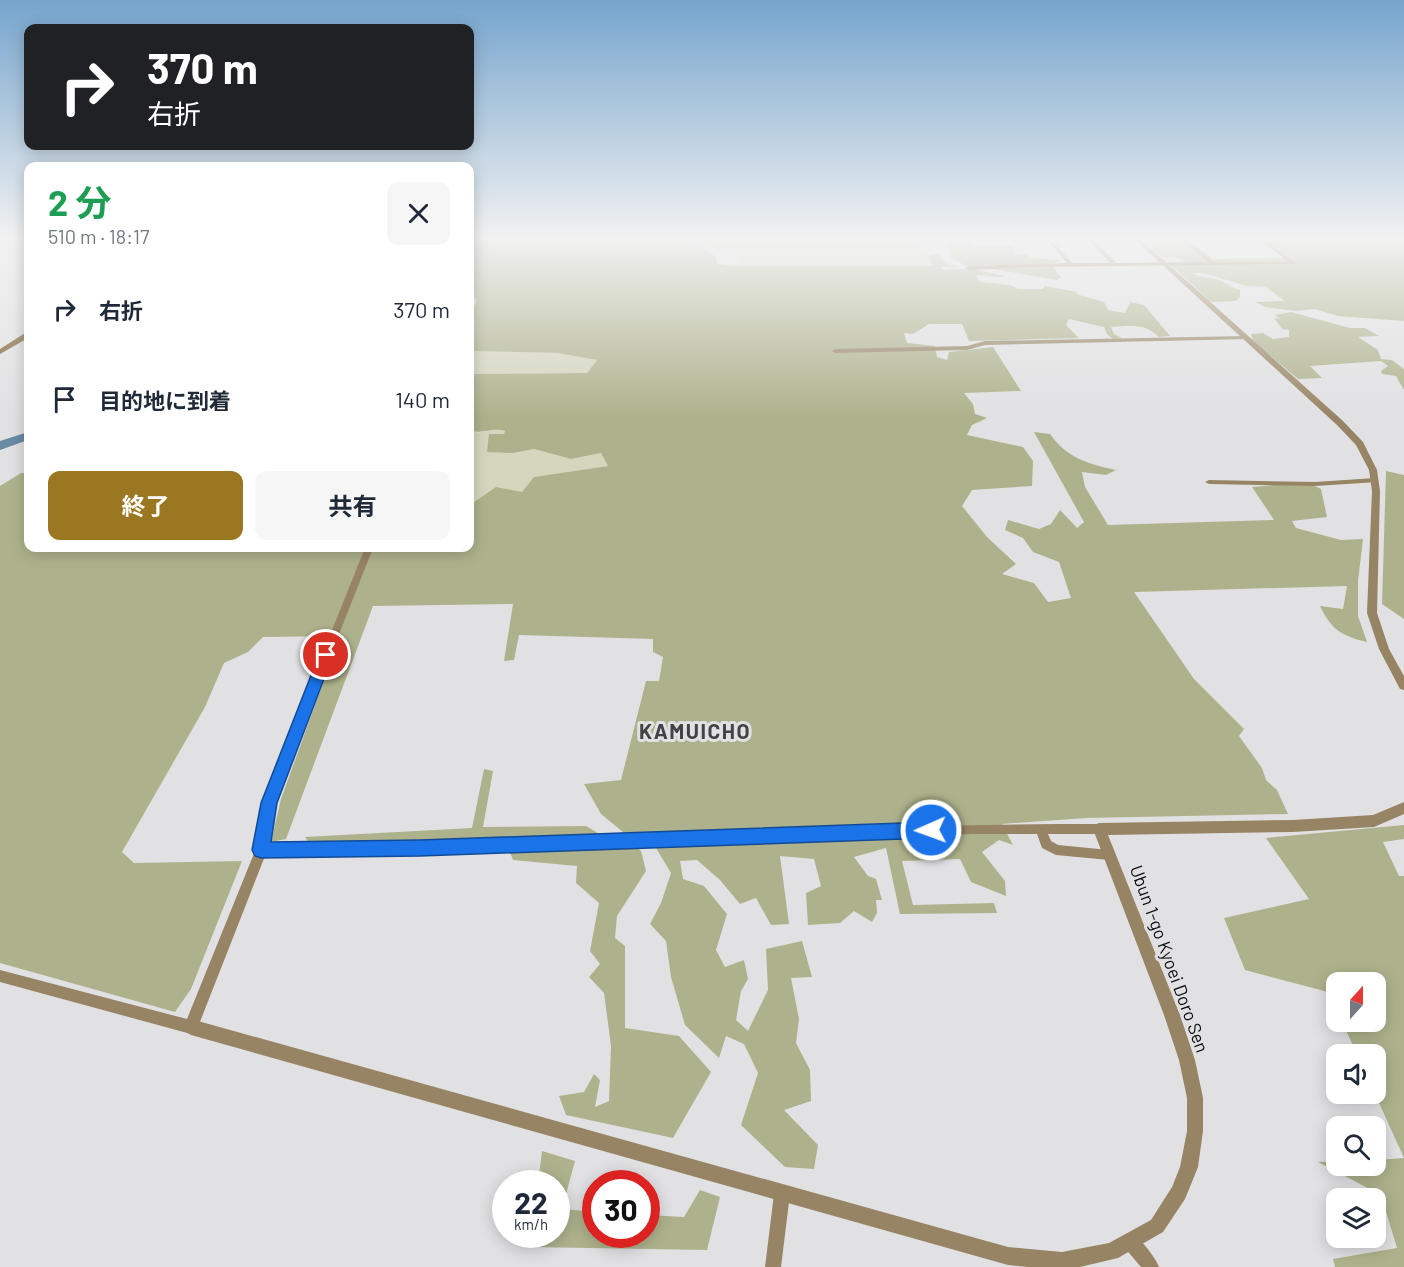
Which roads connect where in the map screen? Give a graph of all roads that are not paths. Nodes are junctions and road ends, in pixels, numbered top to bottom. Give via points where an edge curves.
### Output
1 (1201, 298) edge
2 (24, 337) edge
3 (1246, 338) junction
4 (835, 351) dead end
5 (0, 352) edge
6 (1376, 480) junction
7 (1209, 482) dead end
8 (367, 552) edge
9 (1404, 686) edge
10 (1404, 808) edge
11 (1041, 829) junction
12 (1099, 830) junction
13 (261, 850) junction
14 (1109, 855) junction
15 (0, 976) edge
16 (191, 1027) junction
17 (782, 1194) junction
18 (1130, 1241) junction
19 (773, 1267) edge
20 (1151, 1267) edge

1 - 3 street
2 - 5 main road
3 - 4 street via 985,343 967,348
3 - 6 street via 1354,437 1370,461
6 - 7 street via 1315,484
6 - 9 street via 1372,613 1384,649
8 - 13 street via 279,774 269,803
10 - 12 street via 1374,821
11 - 12 street
11 - 13 street
11 - 14 street via 1046,844 1056,850
12 - 14 street, Ubun 1-go Kyoei Doro Sen
13 - 16 street
14 - 18 street, Ubun 1-go Kyoei Doro Sen via 1173,1015 1195,1098 1189,1167 1179,1193 1157,1226
15 - 16 street
16 - 17 street, Ubun 1-go Kyoei Doro Sen
17 - 18 street, Ubun 1-go Kyoei Doro Sen via 1008,1256 1062,1261 1112,1252
17 - 19 street
18 - 20 street

